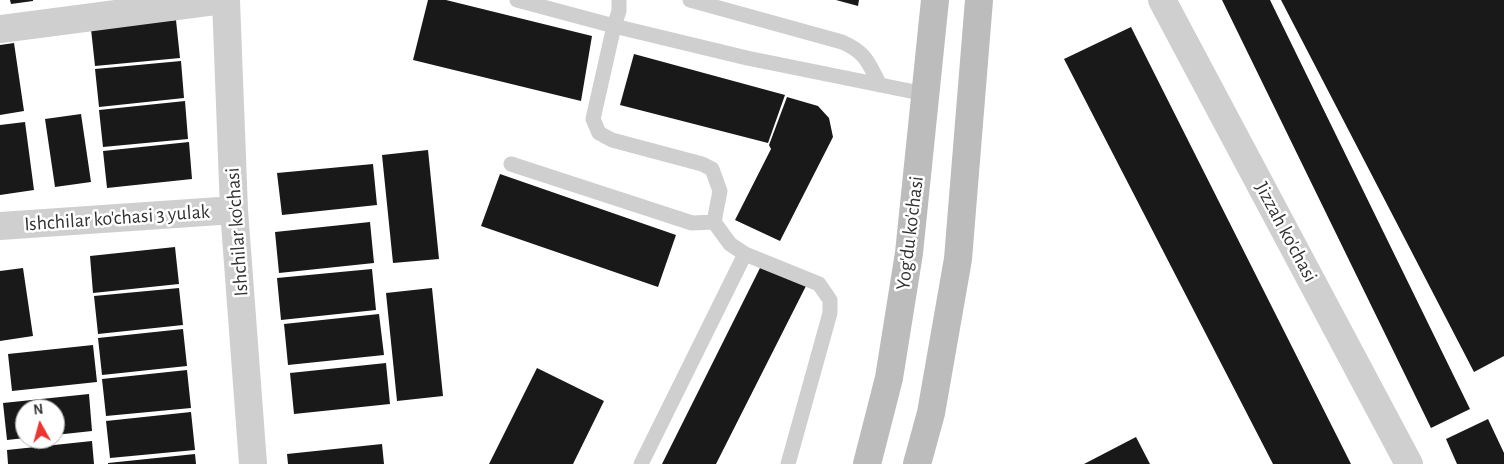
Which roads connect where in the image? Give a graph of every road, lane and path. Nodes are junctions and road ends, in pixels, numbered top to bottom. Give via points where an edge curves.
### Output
1 (224, 0) edge
2 (517, 0) edge
3 (619, 0) edge
4 (690, 0) edge
5 (935, 0) edge
6 (979, 0) edge
7 (1162, 0) edge
8 (614, 26) junction
9 (0, 28) edge
10 (880, 85) junction
11 (925, 94) junction
12 (512, 164) dead end
13 (234, 210) junction
14 (714, 222) junction
15 (0, 226) edge
16 (745, 254) junction
17 (253, 464) edge
18 (641, 464) edge
19 (788, 464) edge
20 (867, 464) edge
21 (917, 464) edge
22 (1409, 464) edge

1 - 9 street
1 - 13 street, Ishchilar ko'chasi
2 - 8 lane
3 - 8 lane
4 - 10 lane via 856,48 867,60
5 - 11 main road, Yog'du ko'chasi
6 - 21 main road via 958,259 931,413
7 - 22 street, Jizzah ko'chasi
8 - 10 lane
8 - 14 lane via 593,119 599,133 612,140 712,169 720,191
10 - 11 lane
11 - 20 main road, Yog'du ko'chasi via 910,253 889,378
12 - 14 lane via 692,223
13 - 15 street, Ishchilar ko'chasi 3 yulak
13 - 17 street, Ishchilar ko'chasi
14 - 16 lane via 730,244
16 - 18 lane
16 - 19 lane via 819,284 830,300 830,313

